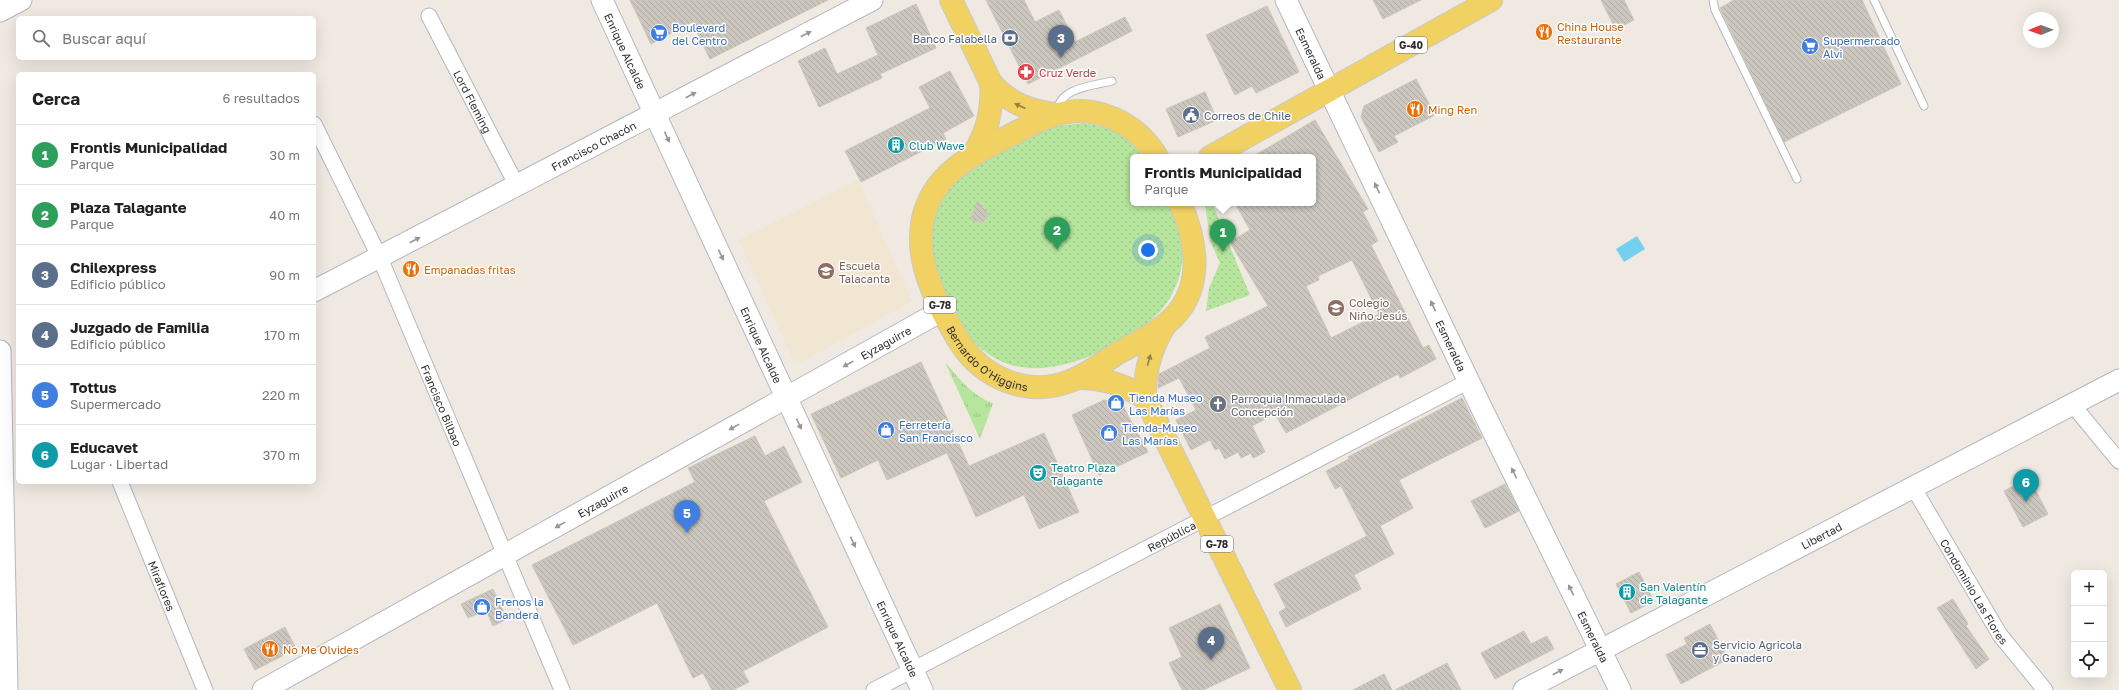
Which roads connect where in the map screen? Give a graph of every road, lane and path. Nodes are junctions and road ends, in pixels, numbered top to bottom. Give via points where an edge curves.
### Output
1 (21, 0) edge
2 (602, 0) edge
3 (872, 0) edge
4 (951, 0) edge
5 (1286, 0) edge
6 (1491, 0) edge
7 (1713, 0) edge
8 (1874, 0) edge
9 (0, 11) edge
10 (430, 16) dead end
11 (1112, 81) dead end
12 (991, 83) junction
13 (1331, 90) junction
14 (1924, 106) dead end
15 (656, 113) junction
16 (1057, 114) junction
17 (316, 128) edge
18 (974, 153) junction
19 (1155, 154) edge
20 (1215, 154) edge
21 (1797, 179) dead end
22 (517, 186) junction
23 (1181, 206) edge
24 (380, 258) junction
25 (316, 290) edge
26 (943, 310) junction
27 (1166, 324) junction
28 (0, 351) edge
29 (1077, 378) junction
30 (2119, 380) edge
31 (1469, 381) junction
32 (787, 398) junction
33 (1146, 398) junction
34 (2072, 404) junction
35 (10, 445) edge
36 (2119, 461) edge
37 (121, 484) edge
38 (1913, 488) junction
39 (1204, 518) junction
40 (504, 556) junction
41 (1601, 650) junction
42 (913, 670) junction
43 (7, 690) edge
44 (205, 690) edge
45 (263, 690) edge
46 (562, 690) edge
47 (874, 690) edge
48 (922, 690) edge
49 (1290, 690) edge
50 (1524, 690) edge
51 (1620, 690) edge
52 (2045, 690) edge

1 - 9 street
2 - 15 street, Enrique Alcalde
15 -> 3 street, Francisco Chacón
4 - 12 main road, G-78
5 - 13 street, Esmeralda
6 - 13 main road, G-40
7 - 21 lane via 1715,10
8 - 14 lane
10 - 22 street, Lord Fleming
11 - 16 lane via 1068,93 1060,101
16 -> 12 main road, G-78 via 1032,111 1020,106 999,92
12 - 18 main road, G-78 via 990,120
13 - 20 main road, G-40
31 -> 13 street, Esmeralda
15 - 22 street, Francisco Chacón
15 -> 32 street, Enrique Alcalde
16 - 18 main road, Bernardo O'Higgins / G-78
16 - 19 main road, Bernardo O'Higgins / G-78 via 1087,112 1116,119 1141,136
17 - 24 street, Francisco Bilbao
18 - 26 main road, Bernardo O'Higgins / G-78 via 939,184 930,198 922,222 922,259
24 -> 22 street, Francisco Chacón
23 - 27 main road, Bernardo O'Higgins / G-78 via 1193,237 1195,268 1183,303
24 - 25 street, Francisco Chacón
24 - 40 street, Francisco Bilbao
26 - 29 main road, Bernardo O'Higgins / G-78 via 965,350 979,365 996,377 1014,384 1040,387 1061,384
26 -> 32 street, Eyzaguirre
27 - 29 main road, Bernardo O'Higgins / G-78
33 -> 27 main road, G-78 via 1147,365
28 - 35 street
29 - 33 main road, G-78 via 1117,383
30 - 34 street, Libertad
31 - 39 street, República
41 -> 31 street, Esmeralda
32 -> 40 street, Eyzaguirre
32 -> 42 street, Enrique Alcalde
33 - 39 main road, G-78
34 - 36 street
34 - 38 street, Libertad
35 - 43 street
37 - 44 street, Miraflores
38 - 41 street, Libertad
38 - 52 street, Condominio Las Flores via 2000,635
39 - 42 street, República
39 - 49 main road, G-78
40 - 45 street, Eyzaguirre
40 - 46 street, Francisco Bilbao
50 -> 41 street, Libertad
41 - 51 street, Esmeralda
42 - 47 street, República
42 - 48 street, Enrique Alcalde

